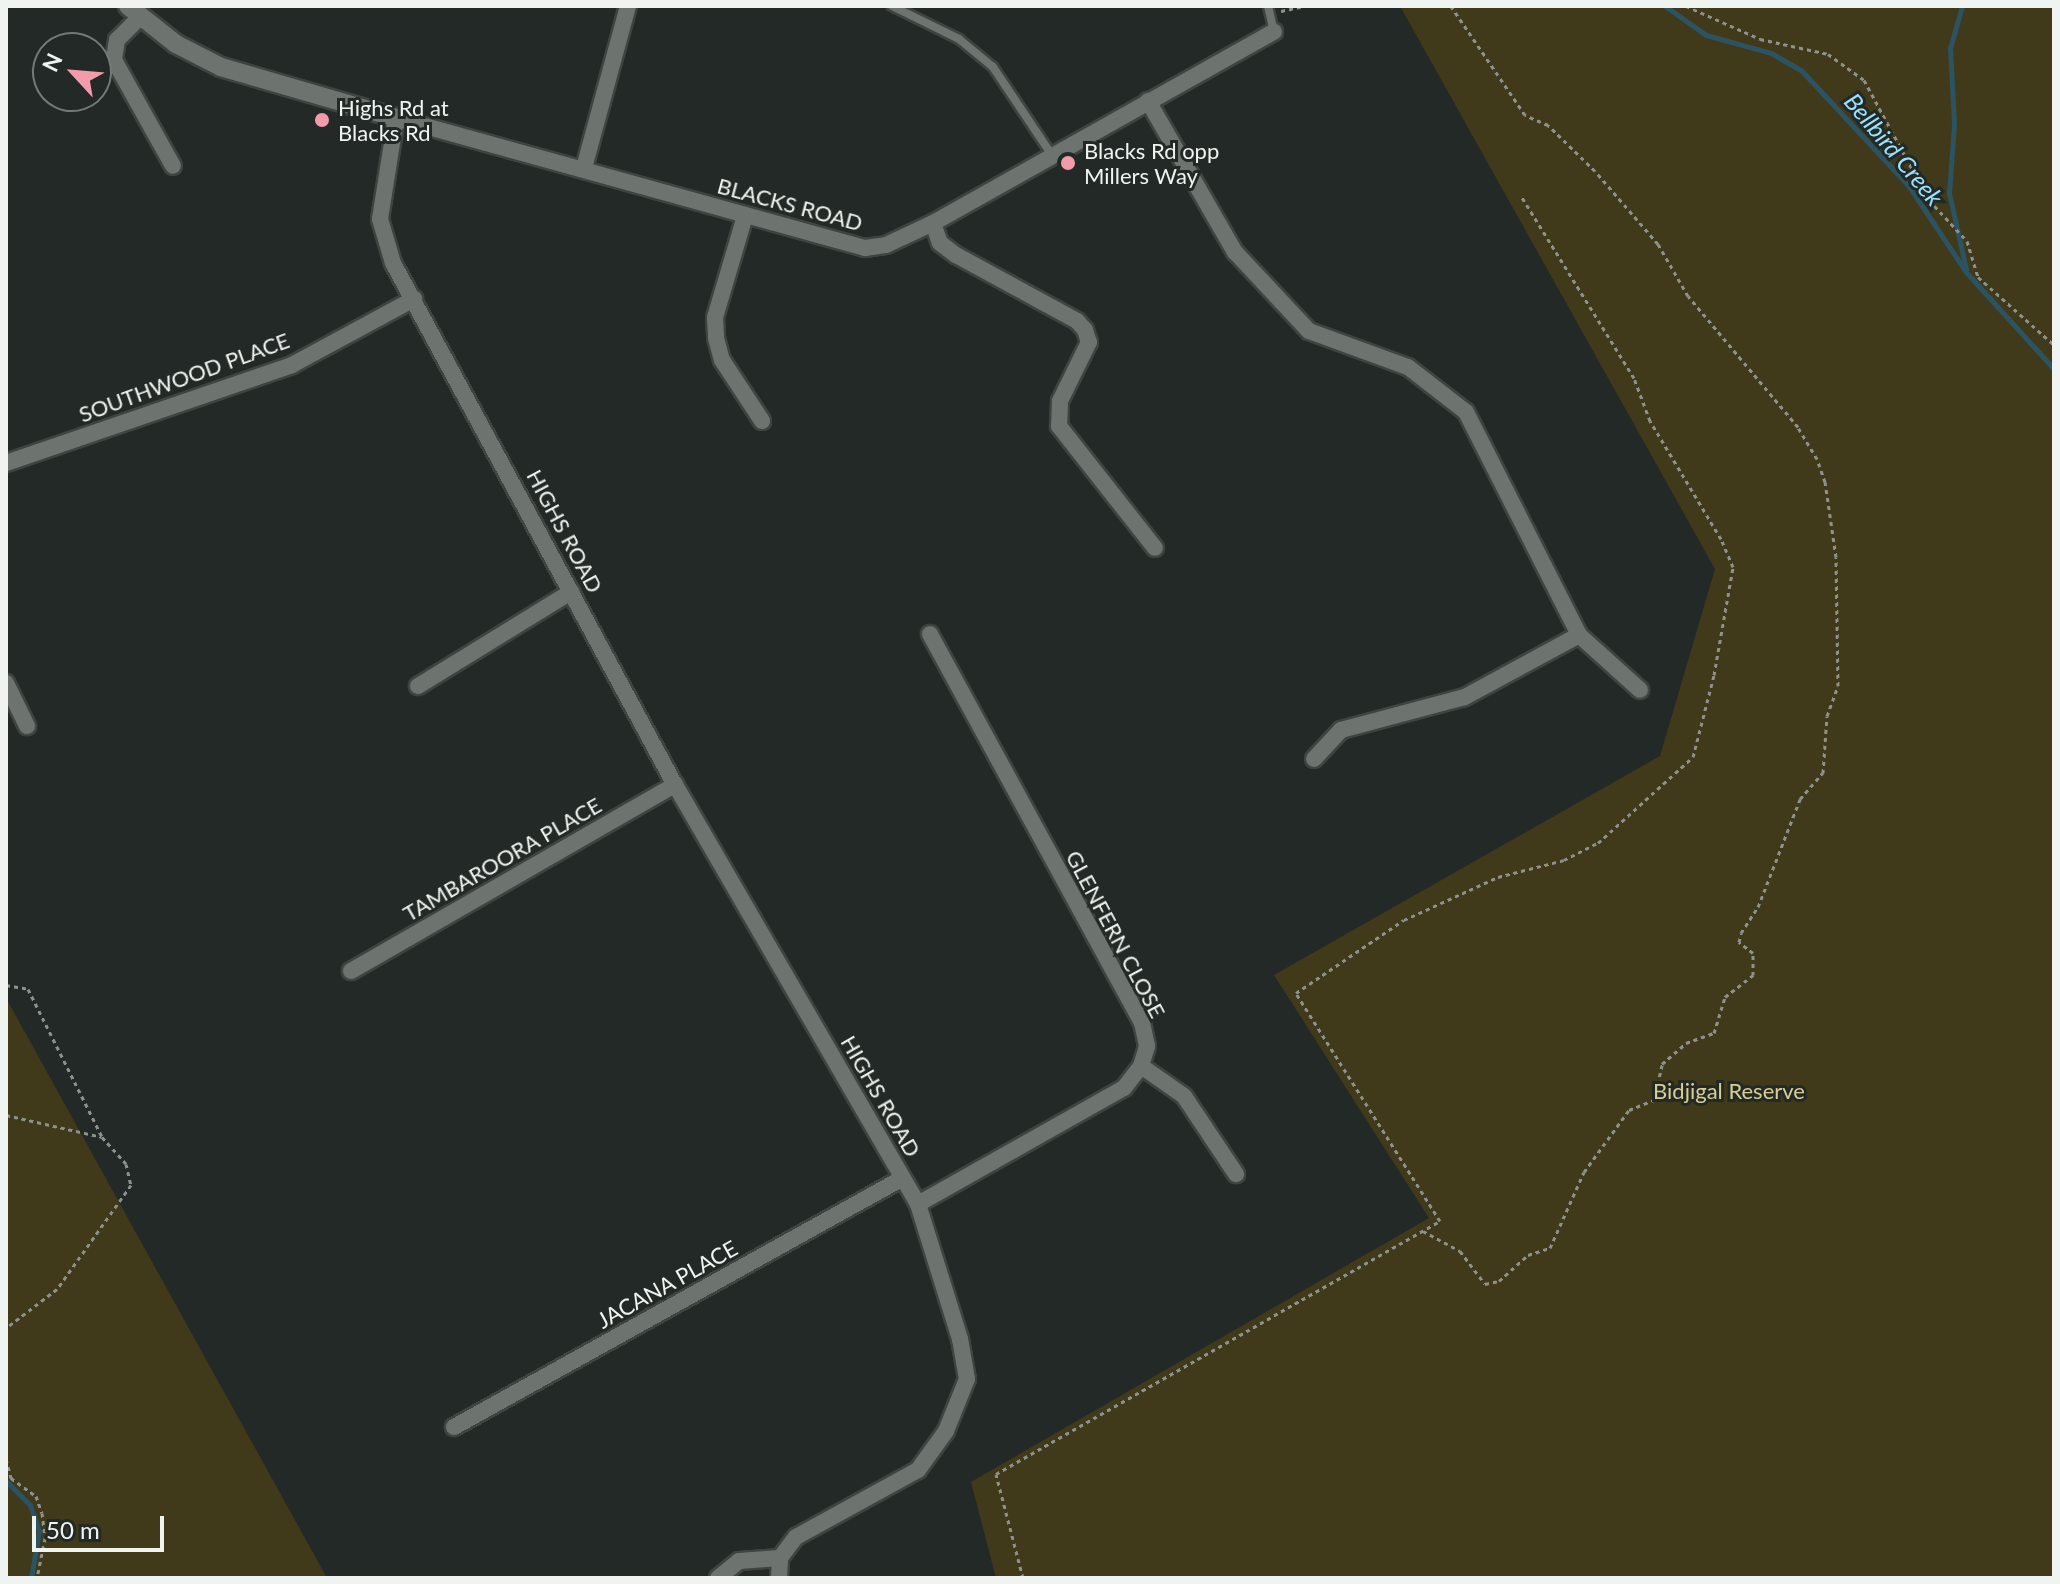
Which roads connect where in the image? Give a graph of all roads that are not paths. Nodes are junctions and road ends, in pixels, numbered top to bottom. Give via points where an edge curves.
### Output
1 (628, 6) edge
2 (892, 6) edge
3 (1270, 10) edge
4 (134, 12) edge
5 (1274, 32) joint
6 (1148, 101) junction
7 (396, 118) junction
8 (1052, 155) junction
9 (173, 166) dead end
10 (584, 168) junction
11 (745, 216) junction
12 (933, 223) junction
13 (414, 299) junction
14 (762, 421) dead end
15 (6, 463) edge
16 (1155, 548) dead end
17 (571, 592) junction
18 (930, 634) dead end
19 (1579, 635) junction
20 (6, 683) edge
21 (418, 686) dead end
22 (1640, 690) dead end
23 (27, 726) dead end
24 (1314, 759) dead end
25 (675, 785) junction
26 (351, 971) dead end
27 (1141, 1066) junction
28 (1236, 1174) dead end
29 (901, 1179) junction
30 (918, 1204) junction
31 (454, 1427) dead end
32 (780, 1558) junction
33 (718, 1578) edge
34 (779, 1578) edge

1 - 10 street
2 - 8 lane via 959,39 993,67
3 - 5 lane
4 - 7 street via 221,67
4 - 9 street via 117,40 114,60
5 - 6 street, BLACKS ROAD
6 - 8 street, BLACKS ROAD
6 - 19 street via 1235,252 1309,331 1408,367 1466,412
7 - 10 street, BLACKS ROAD
7 - 13 street, HIGHS ROAD via 380,219 389,253
8 - 12 street, BLACKS ROAD
10 - 11 street, BLACKS ROAD
11 - 12 street, BLACKS ROAD via 865,248 886,245
11 - 14 street via 715,317 716,338 722,360
12 - 16 street via 940,243 956,255 1085,330 1089,342 1060,401 1059,426
13 - 15 street, SOUTHWOOD PLACE via 292,365
13 - 17 street, HIGHS ROAD
17 - 21 street
17 - 25 street, HIGHS ROAD
18 - 27 street, GLENFERN CLOSE via 1142,1023 1147,1046
19 - 22 street
19 - 24 street via 1465,697 1341,730
20 - 23 street
25 - 26 street, TAMBAROORA PLACE
25 - 29 street, HIGHS ROAD
27 - 28 street via 1184,1096
27 - 30 street via 1124,1088
29 - 30 street, HIGHS ROAD
29 - 31 street, JACANA PLACE
30 - 32 street, HIGHS ROAD via 960,1339 967,1379 946,1431 918,1470 796,1537
32 - 33 street via 739,1561
32 - 34 street

